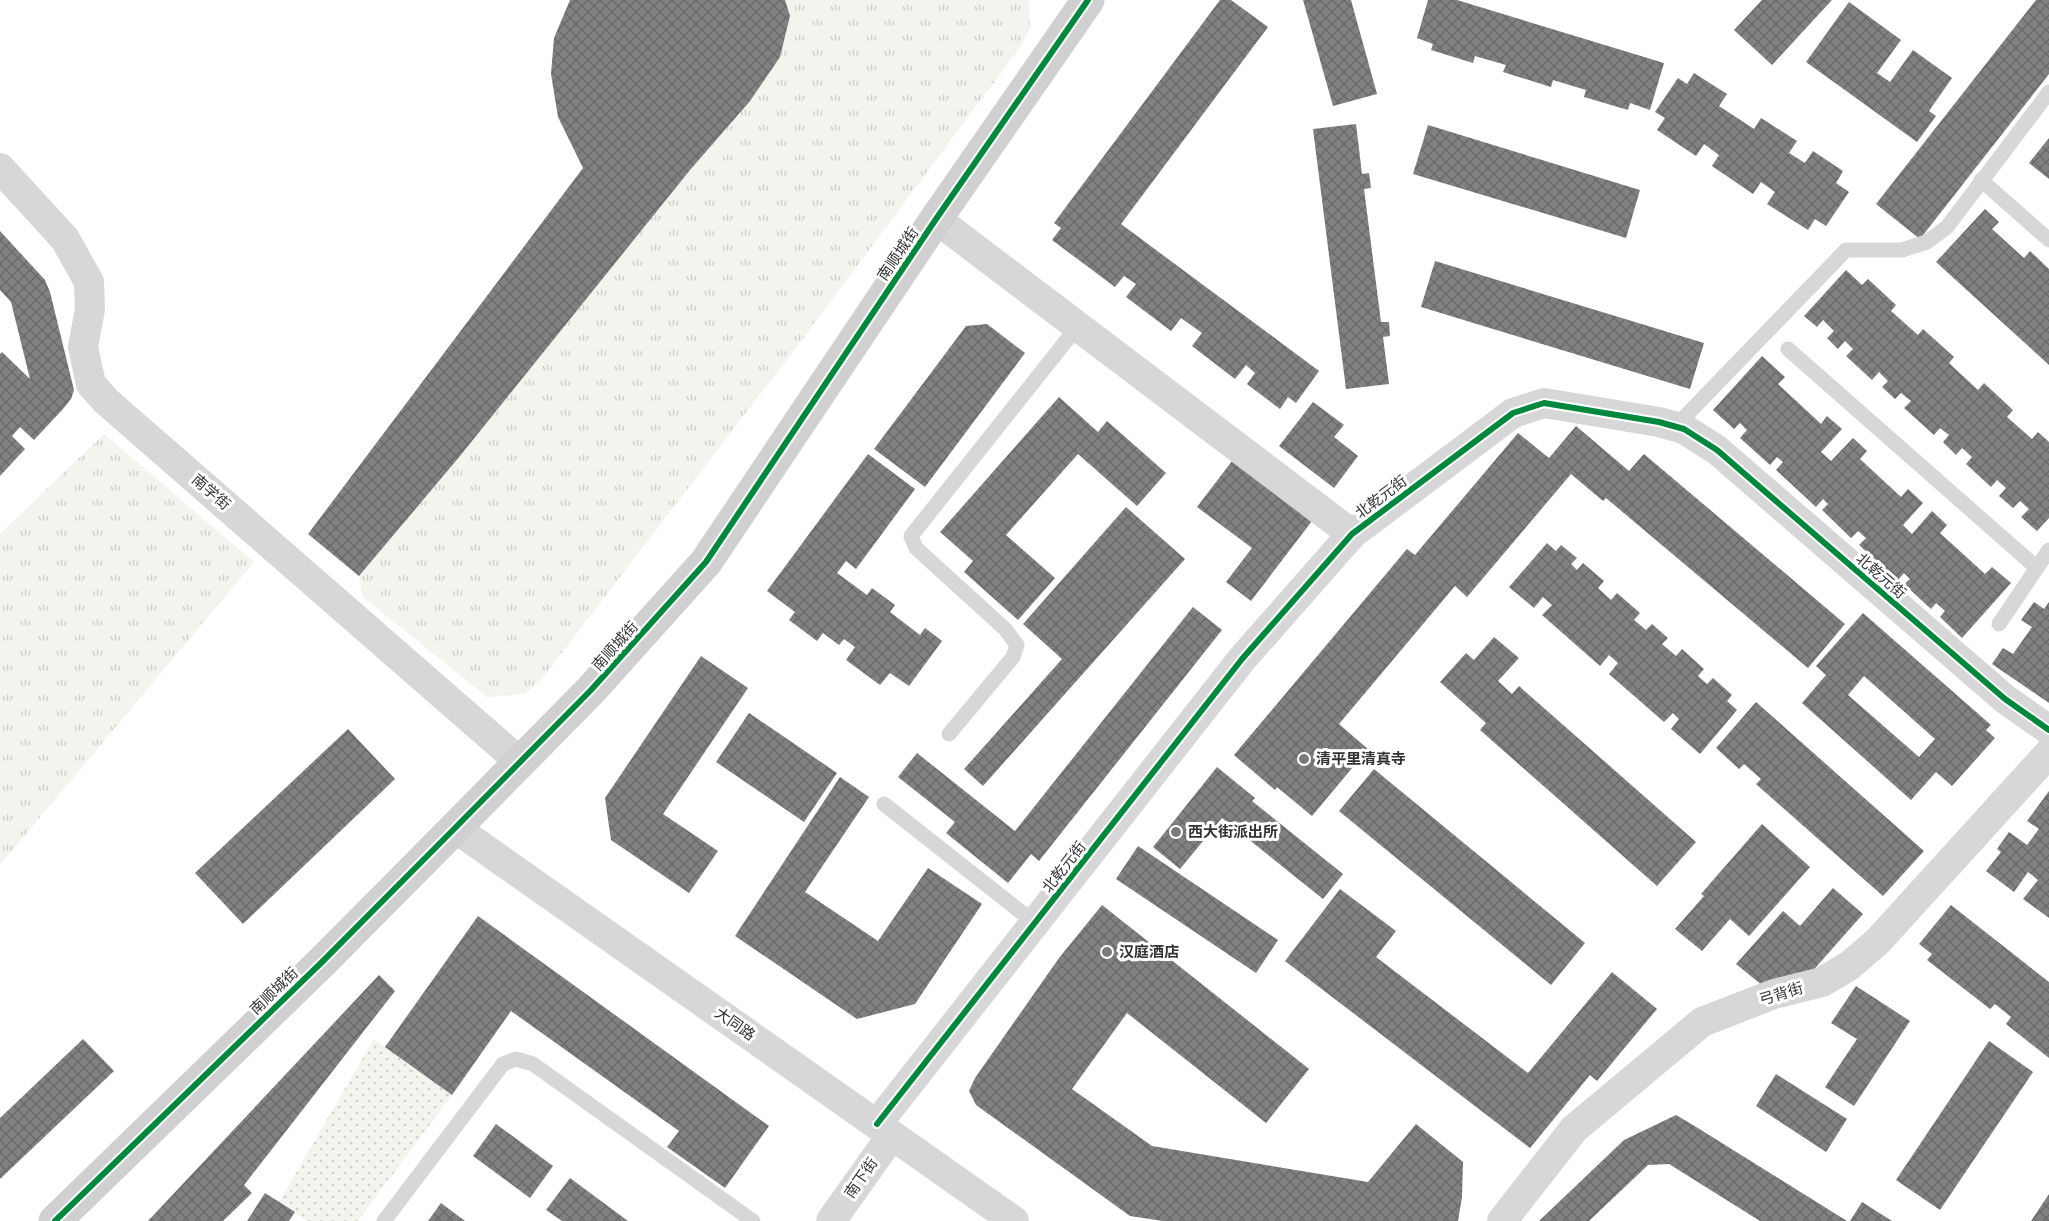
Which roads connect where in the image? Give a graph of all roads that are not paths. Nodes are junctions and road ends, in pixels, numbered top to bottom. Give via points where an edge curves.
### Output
1 (1061, 0) edge
2 (1088, 0) edge
3 (1053, 49) junction
4 (2049, 92) edge
5 (0, 168) edge
6 (1981, 180) junction
7 (936, 219) junction
8 (2049, 240) edge
9 (1078, 326) junction
10 (1788, 349) dead end
11 (1675, 427) junction
12 (1352, 534) junction
13 (2049, 550) edge
14 (2037, 568) junction
15 (1999, 624) dead end
16 (2049, 730) edge
17 (950, 734) dead end
18 (2049, 753) edge
19 (520, 762) junction
20 (884, 804) dead end
21 (455, 828) junction
22 (1035, 923) junction
23 (884, 1130) junction
24 (55, 1221) edge
25 (384, 1221) edge
26 (753, 1221) edge
27 (831, 1221) edge
28 (1014, 1221) edge
29 (1503, 1221) edge

1 - 3 street
2 - 3 street, 南顺城街
3 - 7 street, 南顺城街
4 - 6 lane
5 - 19 street, 南学街 via 65,239 89,282 90,309 83,347 92,384 106,401
6 - 8 lane
6 - 11 lane via 1947,227 1927,242 1902,250 1845,250
7 - 9 street
7 - 19 street, 南顺城街 via 706,562
9 - 12 street
9 - 17 lane via 911,536 915,548 1005,628 1017,645 1013,657
10 - 14 lane
11 - 12 street, 北乾元街 via 1544,403 1513,413
11 - 16 street, 北乾元街 via 1717,450 2005,699
12 - 22 street, 北乾元街 via 1242,659
13 - 14 lane
14 - 15 lane
18 - 29 street, 弓背街 via 1857,960 1822,982 1774,994 1702,1022 1574,1129
19 - 21 street, 南顺城街
20 - 22 lane
21 - 23 street, 大同路
21 - 24 street, 南顺城街
22 - 23 street, 北乾元街
23 - 27 street, 南下街
23 - 28 street, 大同路
25 - 26 lane via 503,1064 516,1059 533,1064

